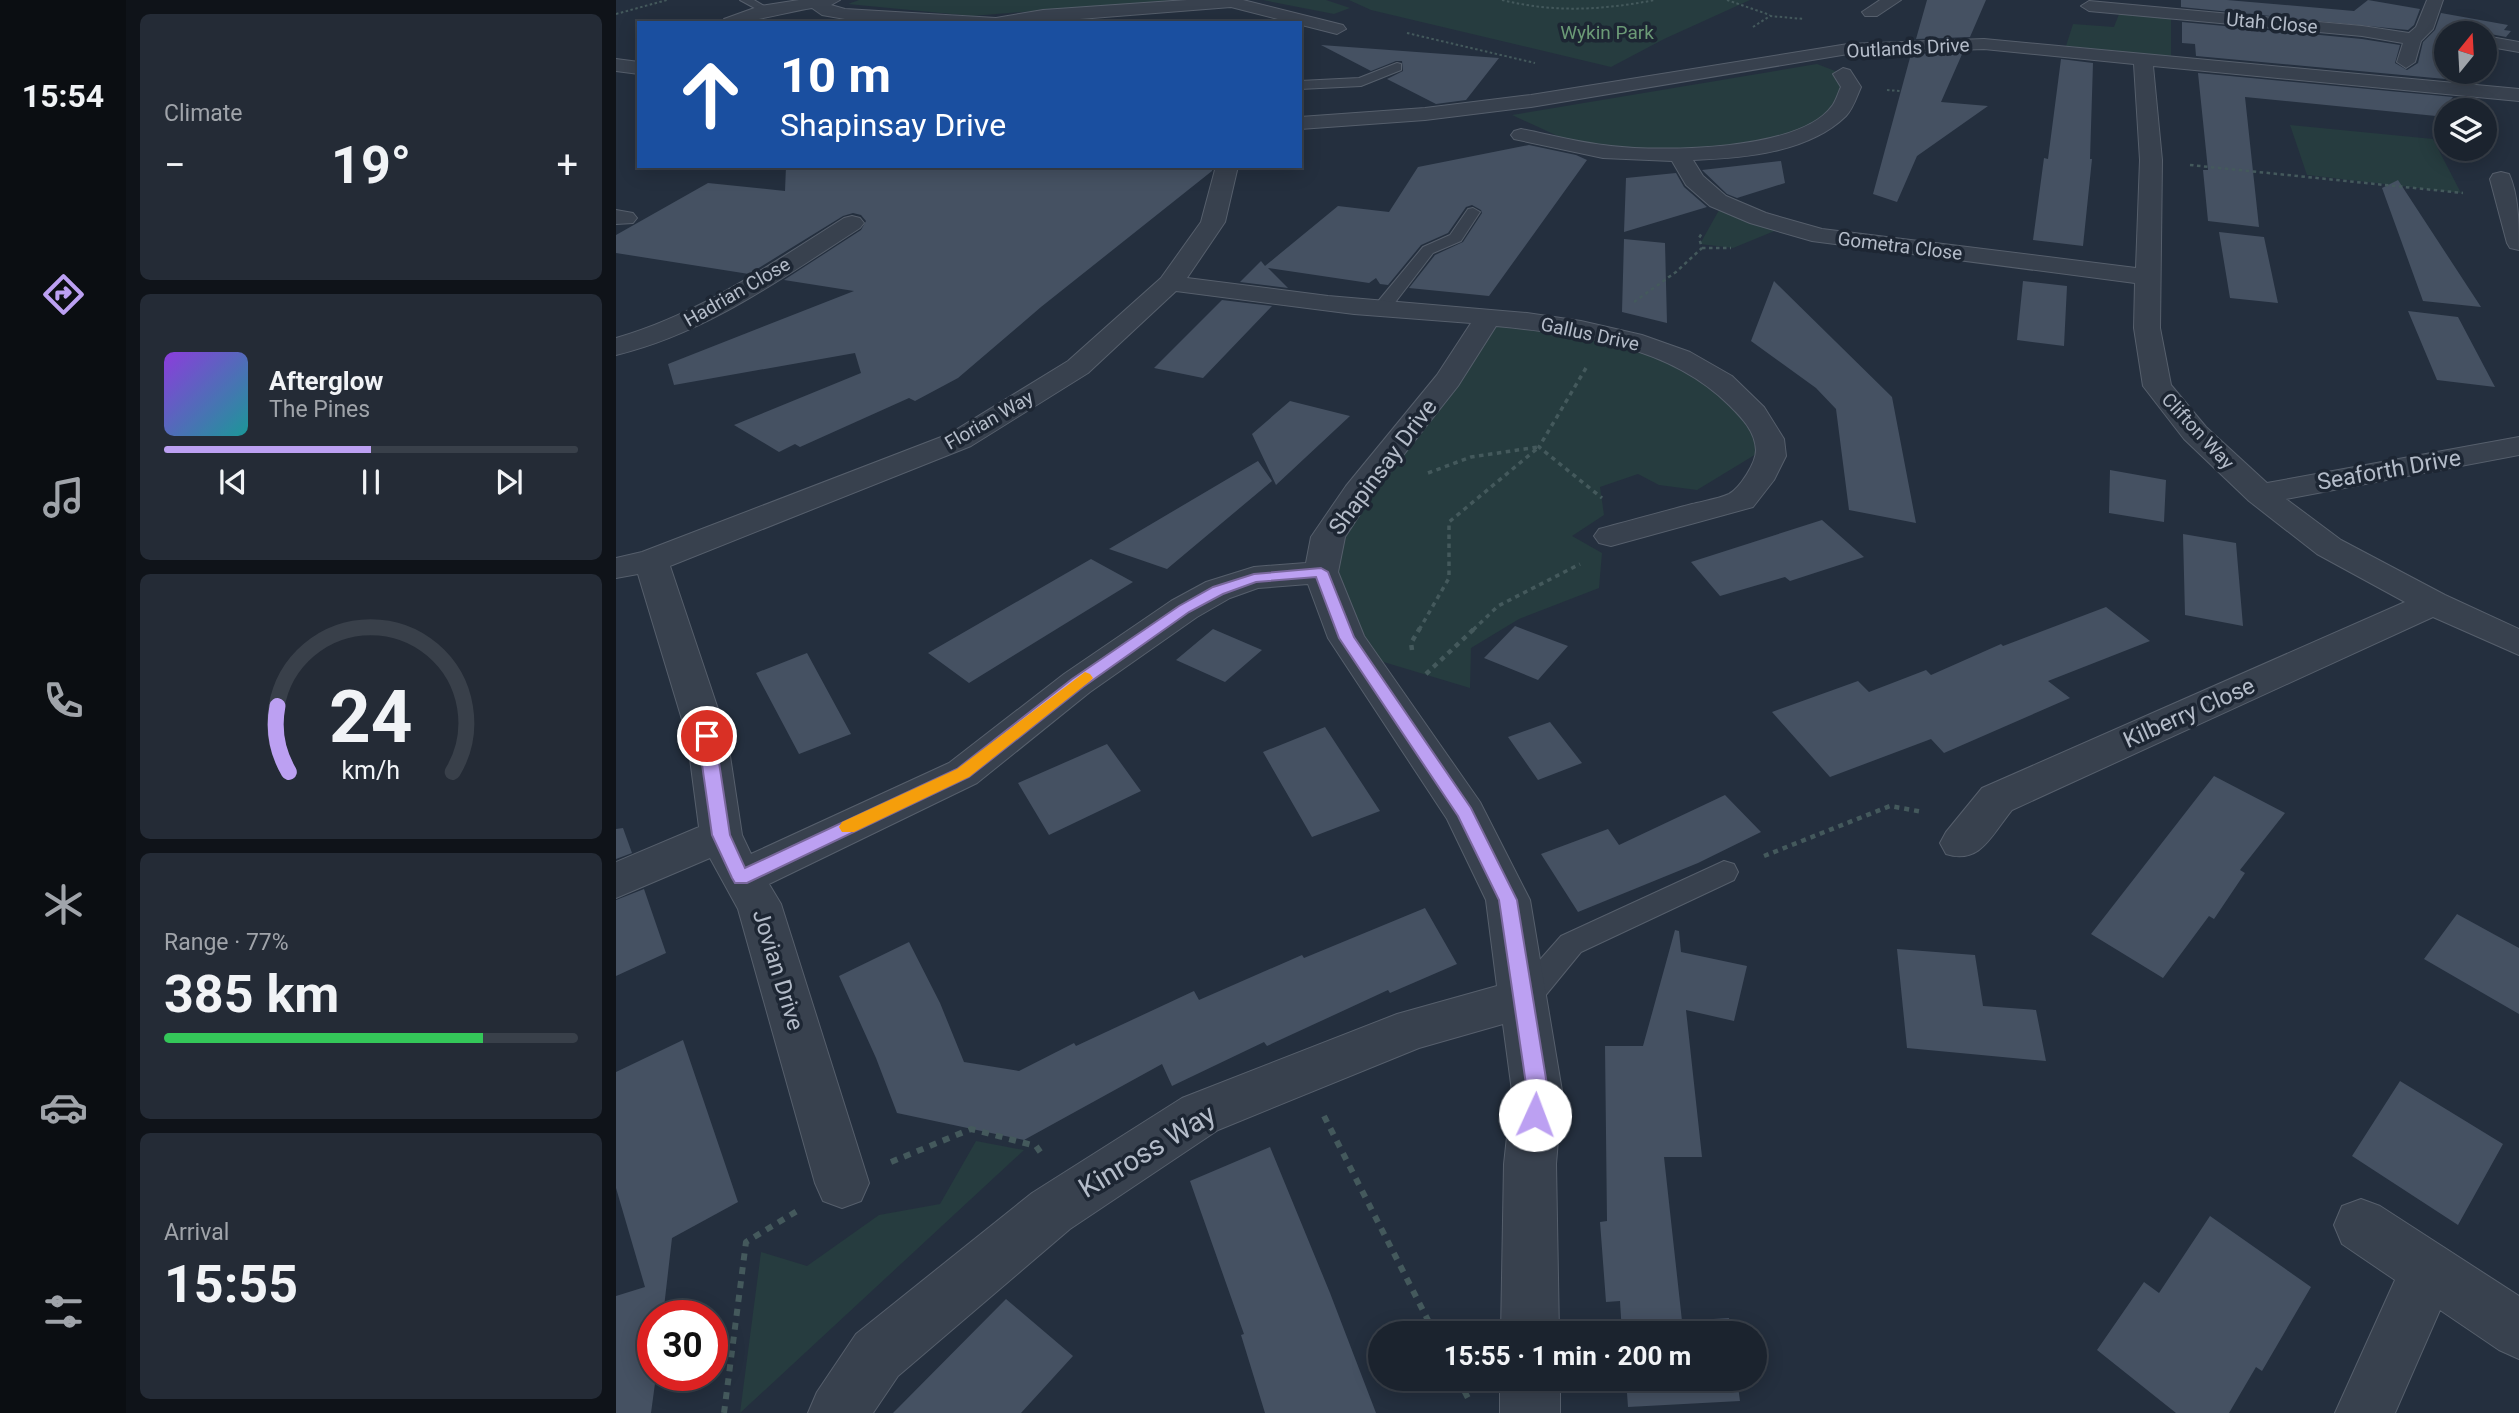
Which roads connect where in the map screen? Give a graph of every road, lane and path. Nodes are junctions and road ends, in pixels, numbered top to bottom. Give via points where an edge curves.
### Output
1 (667, 0) edge
2 (745, 0) edge
3 (1502, 0) edge
4 (1655, 0) edge
5 (1727, 0) edge
6 (1893, 0) edge
7 (2435, 0) edge
8 (824, 2) edge
9 (766, 10) junction
10 (2087, 10) edge
11 (1871, 12) dead end
12 (616, 15) edge
13 (1109, 16) edge
14 (1770, 16) junction
15 (1803, 19) dead end
16 (736, 21) edge
17 (962, 21) edge
18 (1008, 21) edge
19 (1343, 27) junction
20 (1749, 29) dead end
21 (2434, 33) edge
22 (2419, 34) junction
23 (1312, 38) dead end
24 (2497, 43) edge
25 (2519, 47) edge
26 (2143, 60) junction
27 (1535, 63) dead end
28 (616, 65) edge
29 (1397, 67) dead end
30 (637, 68) edge
31 (1843, 74) dead end
32 (1302, 85) edge
33 (2404, 85) junction
34 (2519, 95) edge
35 (1302, 123) edge
36 (1521, 135) dead end
37 (1679, 155) junction
38 (2151, 160) junction
39 (1226, 168) edge
40 (2503, 188) joint
41 (1718, 201) junction
42 (1473, 212) dead end
43 (852, 223) dead end
44 (2519, 243) edge
45 (2148, 277) junction
46 (1170, 283) junction
47 (1381, 309) junction
48 (1488, 317) junction
49 (1605, 335) junction
50 (616, 347) edge
51 (2519, 446) edge
52 (1539, 447) junction
53 (1426, 474) dead end
54 (2260, 494) junction
55 (1641, 529) junction
56 (1611, 536) joint
57 (633, 565) edge
58 (1321, 572) junction
59 (2432, 603) junction
60 (2519, 643) edge
61 (1404, 693) junction
62 (1969, 833) joint
63 (721, 835) junction
64 (1724, 872) joint
65 (741, 878) junction
66 (616, 881) edge
67 (1525, 998) junction
68 (1302, 1072) junction
69 (842, 1183) junction
70 (1072, 1197) junction
71 (2361, 1225) dead end
72 (2429, 1270) junction
73 (1428, 1321) edge
74 (1530, 1321) edge
75 (2519, 1330) edge
76 (1530, 1391) edge
77 (724, 1413) edge
78 (838, 1413) edge
79 (1530, 1413) edge
80 (2365, 1413) edge

1 - 12 path
2 - 9 lane
3 - 4 path via 1560,13
5 - 14 path
6 - 11 street
7 - 22 street
8 - 9 street
8 - 17 street via 828,11 845,14
9 - 16 street
10 - 22 street, Utah Close
13 - 18 street via 1044,15
13 - 19 street via 1231,2
14 - 15 path
14 - 20 path
19 - 23 street
19 - 27 path via 1410,34
21 - 22 street, Utah Close
22 - 33 street via 2402,75
24 - 25 street
26 - 33 street, Outlands Drive
26 - 35 street, Outlands Drive via 1984,44 1848,49 1531,102
26 - 38 street, Clifton Way
28 - 30 street
29 - 32 lane via 1361,82
31 - 37 street via 1850,95 1836,117 1810,131 1744,148
33 - 34 street, Outlands Drive
36 - 37 street via 1586,149
37 - 41 street, Gometra Close via 1694,180
38 - 40 path
38 - 45 street, Clifton Way
39 - 46 street, Florian Way via 1213,222
40 - 44 street
41 - 45 street, Gometra Close via 1819,236
41 - 49 path via 1699,238 1702,248 1628,307
42 - 47 lane via 1455,238 1428,250
43 - 50 street, Hadrian Close via 704,316
45 - 54 street, Clifton Way via 2147,328 2157,386 2194,433
46 - 47 street, Gallus Drive
46 - 57 street, Florian Way via 1079,367 960,440
47 - 48 street, Gallus Drive
48 - 49 street, Gallus Drive
48 - 58 street, Shapinsay Drive via 1448,380 1362,486 1328,537
49 - 52 path
49 - 55 street, Gallus Drive via 1660,349 1704,370 1742,397 1771,445 1771,459 1742,500
51 - 54 street, Seaforth Drive
52 - 53 path via 1471,457
52 - 55 path
52 - 61 path via 1449,522 1449,578 1411,643
54 - 59 street, Clifton Way via 2329,547
55 - 56 street, Gallus Drive
56 - 61 path via 1596,546 1590,558 1499,606
57 - 63 street, Jovian Drive via 707,736
58 - 61 street via 1346,638
58 - 65 street via 1254,578 1218,590 1077,683 963,773
59 - 60 street, Clifton Way
59 - 62 street, Kilberry Close via 1997,799
61 - 67 street via 1508,900
62 - 64 path via 1890,806
63 - 65 street, Jovian Drive
63 - 66 street
64 - 67 lane via 1571,944
65 - 69 street, Jovian Drive via 759,904
67 - 68 street, Kinross Way via 1414,1029
67 - 74 street via 1537,1091 1530,1164
68 - 70 street, Kinross Way via 1200,1114
68 - 73 path
69 - 70 path via 971,1129 1036,1146
69 - 77 path via 746,1242
70 - 78 street, Kinross Way via 877,1356
71 - 72 street
72 - 75 street
72 - 80 street
76 - 79 street

